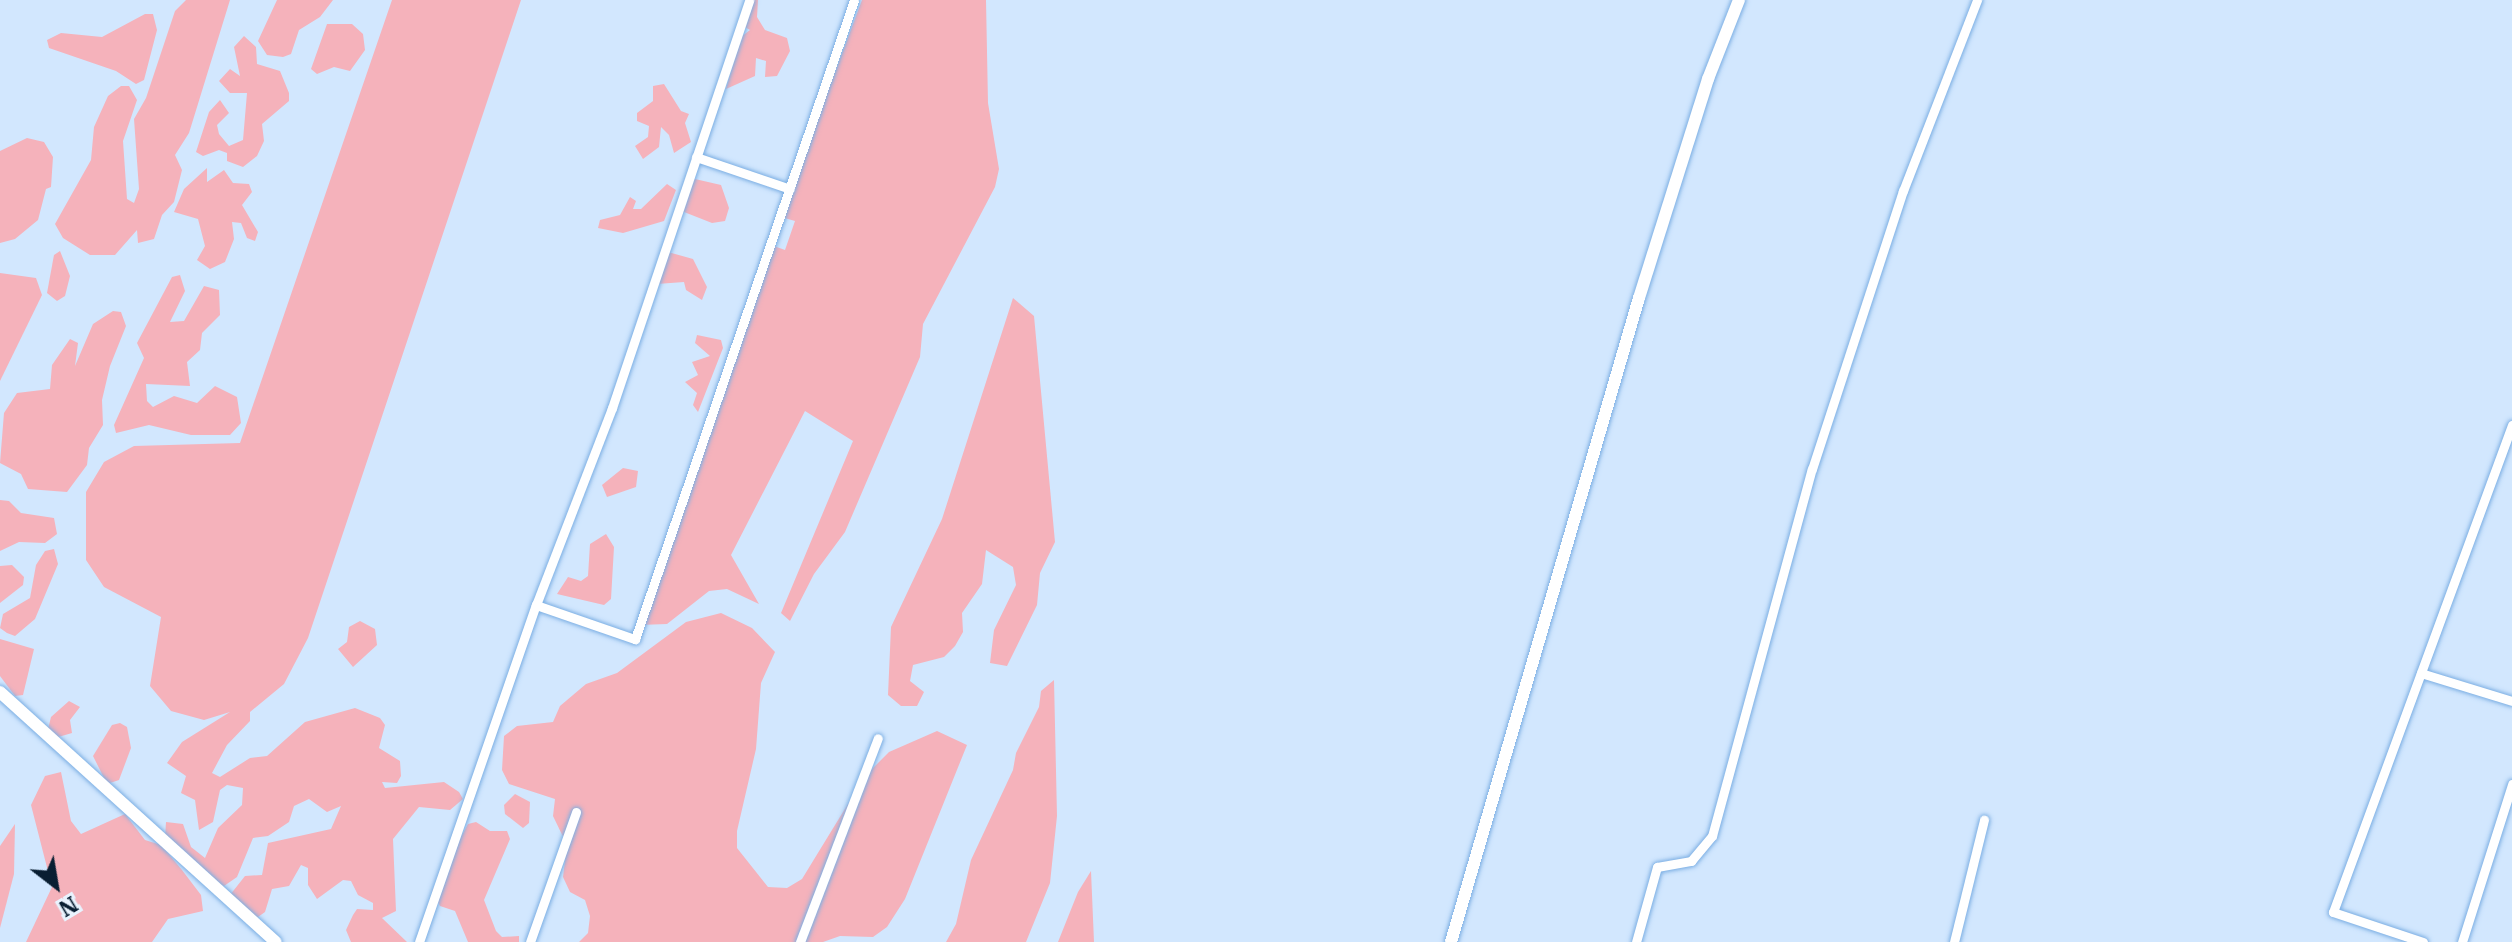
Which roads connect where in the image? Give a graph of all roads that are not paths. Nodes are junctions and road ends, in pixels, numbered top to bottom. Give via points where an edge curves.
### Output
1 (749, 0) edge
2 (854, 0) edge
3 (1739, 0) edge
4 (1977, 0) edge
5 (696, 157) junction
6 (790, 189) junction
7 (2512, 425) edge
8 (536, 605) junction
9 (2421, 673) junction
10 (0, 692) edge
11 (2512, 701) edge
12 (878, 738) dead end
13 (2512, 784) edge
14 (576, 812) dead end
15 (1984, 820) dead end
16 (276, 942) edge
17 (419, 942) edge
18 (530, 942) edge
19 (800, 942) edge
20 (1451, 942) edge
21 (1636, 942) edge
22 (1954, 942) edge
23 (2423, 942) edge
24 (2462, 942) edge

1 - 5 street
2 - 6 street
3 - 20 street via 1708,79 1639,298
4 - 21 street via 1903,191 1812,469 1712,836 1691,861 1657,867
5 - 6 street
5 - 8 street via 612,408
6 - 8 street via 635,639
7 - 9 street
8 - 17 street
9 - 11 street
9 - 23 street via 2333,912
10 - 16 street
12 - 19 street
13 - 24 street
14 - 18 street
15 - 22 street

